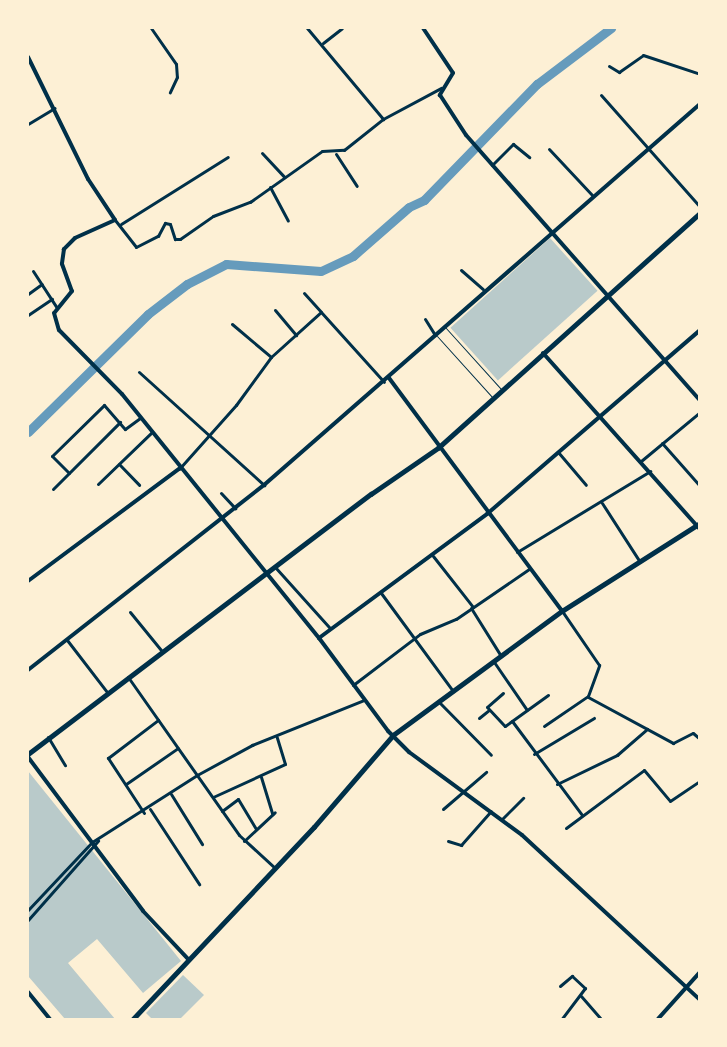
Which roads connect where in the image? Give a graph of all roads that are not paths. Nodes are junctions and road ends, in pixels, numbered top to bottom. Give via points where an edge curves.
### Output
1 (151, 28) edge
2 (307, 28) edge
3 (342, 28) edge
4 (423, 28) edge
5 (323, 44) junction
6 (28, 57) edge
7 (610, 66) dead end
8 (700, 74) edge
9 (441, 88) junction
10 (170, 92) dead end
11 (601, 95) dead end
12 (700, 104) edge
13 (55, 108) junction
14 (383, 119) junction
15 (28, 124) edge
16 (648, 147) junction
17 (549, 150) dead end
18 (262, 153) dead end
19 (335, 153) junction
20 (228, 157) dead end
21 (529, 157) dead end
22 (491, 165) junction
23 (284, 177) junction
24 (357, 186) dead end
25 (270, 187) junction
26 (592, 195) junction
27 (700, 207) edge
28 (700, 213) edge
29 (115, 220) junction
30 (288, 221) dead end
31 (121, 224) junction
32 (549, 232) junction
33 (461, 270) dead end
34 (33, 271) dead end
35 (42, 284) junction
36 (483, 290) junction
37 (304, 293) dead end
38 (28, 294) edge
39 (606, 294) junction
40 (52, 300) junction
41 (57, 308) junction
42 (275, 310) dead end
43 (321, 312) junction
44 (28, 315) edge
45 (425, 319) dead end
46 (232, 324) dead end
47 (445, 326) junction
48 (700, 330) edge
49 (296, 334) junction
50 (435, 335) junction
51 (543, 352) junction
52 (271, 357) junction
53 (662, 359) junction
54 (139, 372) dead end
55 (389, 378) junction
56 (384, 382) junction
57 (502, 390) junction
58 (494, 398) junction
59 (700, 400) edge
60 (700, 412) edge
61 (599, 417) junction
62 (140, 418) junction
63 (120, 422) junction
64 (151, 433) junction
65 (210, 435) junction
66 (662, 443) junction
67 (438, 448) junction
68 (558, 452) junction
69 (641, 461) junction
70 (119, 464) junction
71 (179, 469) junction
72 (650, 471) junction
73 (69, 473) junction
74 (98, 484) dead end
75 (139, 485) dead end
76 (264, 485) junction
77 (586, 485) dead end
78 (700, 486) edge
79 (53, 489) dead end
80 (221, 493) dead end
81 (602, 503) junction
82 (235, 509) junction
83 (487, 514) junction
84 (221, 520) junction
85 (698, 526) edge
86 (517, 552) junction
87 (433, 556) junction
88 (640, 562) junction
89 (275, 567) junction
90 (529, 569) junction
91 (266, 574) junction
92 (28, 582) edge
93 (381, 593) junction
94 (472, 608) junction
95 (562, 611) junction
96 (130, 612) dead end
97 (330, 628) junction
98 (319, 638) junction
99 (416, 638) junction
100 (67, 640) junction
101 (161, 650) junction
102 (501, 656) junction
103 (494, 662) junction
104 (28, 670) edge
105 (128, 677) junction
106 (354, 685) junction
107 (452, 691) junction
108 (107, 692) junction
109 (503, 693) dead end
110 (548, 695) dead end
111 (588, 696) junction
112 (364, 700) junction
113 (439, 702) junction
114 (489, 710) junction
115 (527, 710) junction
116 (479, 718) dead end
117 (594, 718) dead end
118 (158, 720) junction
119 (512, 721) junction
120 (544, 726) dead end
121 (647, 729) junction
122 (393, 734) junction
123 (48, 737) junction
124 (277, 737) junction
125 (700, 739) edge
126 (178, 748) junction
127 (534, 754) junction
128 (28, 755) edge
129 (490, 755) dead end
130 (66, 765) dead end
131 (486, 772) dead end
132 (198, 775) junction
133 (261, 777) junction
134 (700, 781) edge
135 (126, 784) junction
136 (557, 784) junction
137 (465, 790) junction
138 (171, 794) junction
139 (213, 797) junction
140 (523, 798) dead end
141 (150, 809) junction
142 (443, 809) dead end
143 (222, 811) junction
144 (492, 811) junction
145 (144, 813) junction
146 (700, 813) edge
147 (582, 815) junction
148 (502, 819) junction
149 (700, 821) edge
150 (566, 828) dead end
151 (256, 830) junction
152 (448, 840) dead end
153 (98, 841) junction
154 (244, 841) junction
155 (92, 842) junction
156 (202, 844) dead end
157 (96, 848) junction
158 (275, 868) junction
159 (199, 884) dead end
160 (28, 910) edge
161 (28, 920) edge
162 (188, 959) junction
163 (700, 972) edge
164 (560, 986) dead end
165 (685, 989) junction
166 (28, 996) edge
167 (580, 996) junction
168 (700, 1000) edge
169 (51, 1020) edge
170 (132, 1020) edge
171 (561, 1020) edge
172 (602, 1020) edge
173 (657, 1020) edge

1 - 10 street via 176,64 177,77
2 - 5 street
3 - 5 street
4 - 9 street via 453,73
5 - 14 street
6 - 13 street
7 - 8 street via 619,72 643,55
9 - 14 street
9 - 22 street via 442,100
11 - 16 street
12 - 16 street
13 - 15 street
13 - 29 street via 88,179
14 - 19 street
16 - 26 street
16 - 27 street
17 - 26 street
18 - 23 street
19 - 23 street via 322,151
19 - 24 street
20 - 31 street
21 - 22 street via 513,144
22 - 32 street
23 - 25 street
25 - 30 street
25 - 31 street via 180,239 175,239 170,224 165,223 158,236 137,247
26 - 32 street
28 - 39 main road
29 - 31 street
29 - 41 street via 76,238 64,249 62,264 72,291
32 - 36 street
32 - 39 street
33 - 36 street
34 - 35 street
35 - 38 street
35 - 40 street
36 - 47 street
37 - 43 street
39 - 51 main road
39 - 53 street
40 - 41 street
40 - 44 street
41 - 62 street via 55,324
42 - 49 street
43 - 49 street
43 - 56 street
45 - 50 street
46 - 52 street
47 - 50 street
47 - 57 lane
48 - 53 street
49 - 52 street
50 - 55 street
50 - 58 lane
51 - 57 main road
51 - 61 street
52 - 65 street
53 - 59 street
53 - 61 street
54 - 65 street
55 - 56 street
55 - 67 street
56 - 76 street
57 - 58 main road
58 - 67 main road
60 - 66 street
61 - 68 street
61 - 69 street
62 - 63 street via 128,428
62 - 64 street
63 - 73 street
63 - 73 street via 104,405 52,456
64 - 70 street
64 - 71 street
65 - 71 street
65 - 76 street
66 - 69 street
66 - 78 street
67 - 83 street
67 - 89 main road
68 - 77 street
68 - 83 street
69 - 72 street
70 - 74 street
70 - 75 street
71 - 84 street
71 - 92 street
72 - 81 street
72 - 85 street
73 - 79 street
76 - 82 street
80 - 82 street
81 - 86 street
81 - 88 street
82 - 84 street
83 - 86 street
83 - 87 street
84 - 91 street
84 - 100 street
85 - 88 main road
86 - 90 street
87 - 93 street
87 - 94 street
88 - 95 main road
89 - 91 main road
89 - 97 street
90 - 94 street
90 - 95 street
91 - 98 street
91 - 101 main road
93 - 97 street
93 - 99 street
94 - 99 street
94 - 102 street
95 - 102 main road
95 - 111 street via 598,663
96 - 101 street
97 - 98 street
98 - 106 street
99 - 106 street
99 - 107 street
100 - 104 street
100 - 108 street
101 - 105 main road
102 - 103 main road
103 - 107 main road
103 - 115 street
105 - 108 main road
105 - 118 street
106 - 112 street
107 - 113 main road
108 - 123 main road
109 - 114 street via 487,705
110 - 115 street
111 - 120 street
111 - 121 street
112 - 122 street
112 - 124 street
113 - 122 main road
113 - 129 street
114 - 116 street
114 - 119 street via 504,725
115 - 119 street
117 - 127 street
118 - 126 street
118 - 135 street via 109,756
119 - 127 street
121 - 125 street via 673,743 693,733
121 - 136 street via 617,755
122 - 137 street via 409,752
122 - 158 main road
123 - 128 main road
123 - 130 street
124 - 132 street via 252,745
124 - 133 street via 285,764
126 - 132 street
126 - 135 street
127 - 136 street
128 - 155 street
131 - 137 street
132 - 138 street
132 - 139 street
133 - 139 street
133 - 151 street via 273,813
134 - 147 street via 670,801 644,770
135 - 145 street
136 - 147 street
137 - 142 street
137 - 144 street
138 - 141 street
138 - 156 street
139 - 143 street
140 - 148 street
141 - 145 street
141 - 159 street
143 - 151 street via 238,799
143 - 154 street
144 - 148 street
144 - 152 street via 461,845
145 - 153 street
146 - 149 street
147 - 150 street
148 - 165 street via 654,954
151 - 154 street
153 - 155 street
153 - 157 street
154 - 158 street
155 - 157 street
155 - 160 street
157 - 161 street
157 - 162 street via 143,911
158 - 162 main road
162 - 170 main road
163 - 165 street
164 - 167 street via 574,977 585,988
165 - 168 street
165 - 173 street
166 - 169 street
167 - 171 street
167 - 172 street

